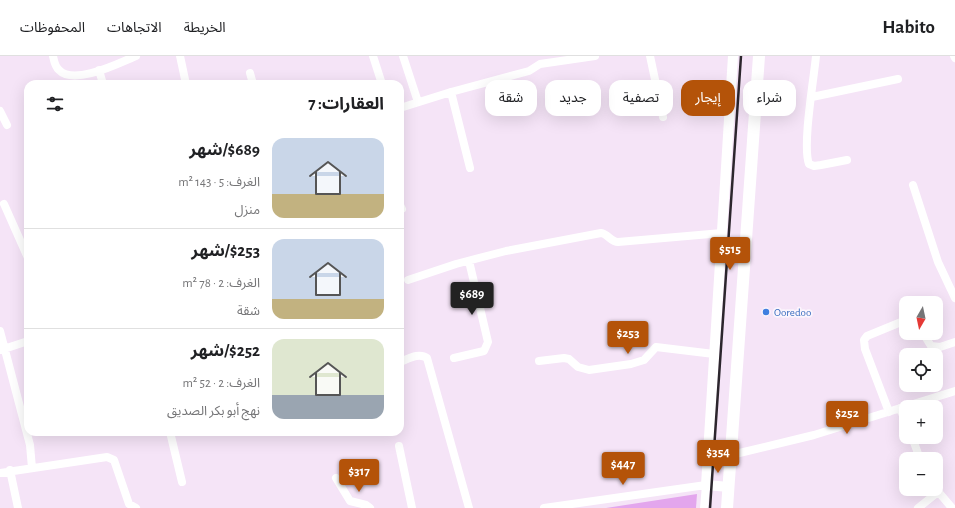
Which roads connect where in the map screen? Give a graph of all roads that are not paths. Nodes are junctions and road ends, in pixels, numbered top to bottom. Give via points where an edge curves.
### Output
1 (53, 56) edge
2 (136, 56) edge
3 (180, 56) edge
4 (372, 56) edge
5 (403, 56) edge
6 (595, 56) edge
7 (650, 56) edge
8 (733, 56) edge
9 (759, 56) edge
10 (816, 56) edge
11 (539, 60) edge
12 (99, 70) junction
13 (250, 73) dead end
14 (102, 80) edge
15 (185, 80) edge
16 (252, 80) edge
17 (381, 80) edge
18 (898, 80) dead end
19 (451, 92) junction
20 (812, 97) junction
21 (418, 102) junction
22 (404, 107) edge
23 (0, 111) edge
24 (663, 117) dead end
25 (7, 125) dead end
26 (847, 160) dead end
27 (470, 168) dead end
28 (913, 185) dead end
29 (4, 204) dead end
30 (722, 233) junction
31 (24, 249) edge
32 (469, 261) junction
33 (408, 280) dead end
34 (955, 298) edge
35 (899, 323) edge
36 (0, 331) edge
37 (927, 340) edge
38 (24, 342) edge
39 (955, 342) edge
40 (2, 349) edge
41 (714, 354) junction
42 (454, 358) dead end
43 (404, 361) edge
44 (539, 361) dead end
45 (955, 390) edge
46 (924, 400) edge
47 (899, 408) edge
48 (888, 412) junction
49 (24, 424) edge
50 (27, 436) edge
51 (171, 436) edge
52 (399, 446) dead end
53 (731, 455) junction
54 (32, 468) junction
55 (10, 470) junction
56 (0, 473) edge
57 (336, 478) dead end
58 (182, 482) dead end
59 (706, 485) junction
60 (729, 487) junction
61 (931, 496) edge
62 (942, 496) edge
63 (18, 508) edge
64 (136, 508) edge
65 (370, 508) edge
66 (412, 508) edge
67 (469, 508) edge
68 (544, 508) edge
69 (704, 508) edge
70 (727, 508) edge
71 (918, 508) edge
72 (952, 508) edge

1 - 12 street via 56,67 66,75 78,76
2 - 12 street
3 - 15 street
4 - 17 street
5 - 21 street
6 - 11 street
7 - 24 street
8 - 30 street
9 - 53 main road
10 - 20 street
11 - 19 street via 529,71
12 - 14 street
13 - 16 street
18 - 20 street
19 - 21 street
19 - 27 street
20 - 26 street via 807,141 809,164 814,166
21 - 22 street
23 - 25 street
28 - 34 street via 936,256
29 - 31 street
30 - 32 street via 618,242 613,242 601,233
30 - 41 street
32 - 33 street
32 - 42 street via 488,342 484,351
35 - 48 street via 867,336 864,340
36 - 40 street
37 - 39 street via 931,346 940,347
38 - 40 street
40 - 49 street
41 - 44 street via 656,347 644,360 588,370 564,358
41 - 59 street
43 - 67 street via 418,356 427,358
45 - 46 street
47 - 48 street
48 - 53 street
50 - 54 street
51 - 58 street
52 - 66 street
53 - 60 main road
54 - 55 street
54 - 64 street via 47,468 107,457 114,460 129,504
55 - 56 street
55 - 63 street
57 - 65 street via 350,501 366,504
59 - 60 street
59 - 68 street
59 - 69 street
60 - 70 main road
61 - 71 street
62 - 72 street

